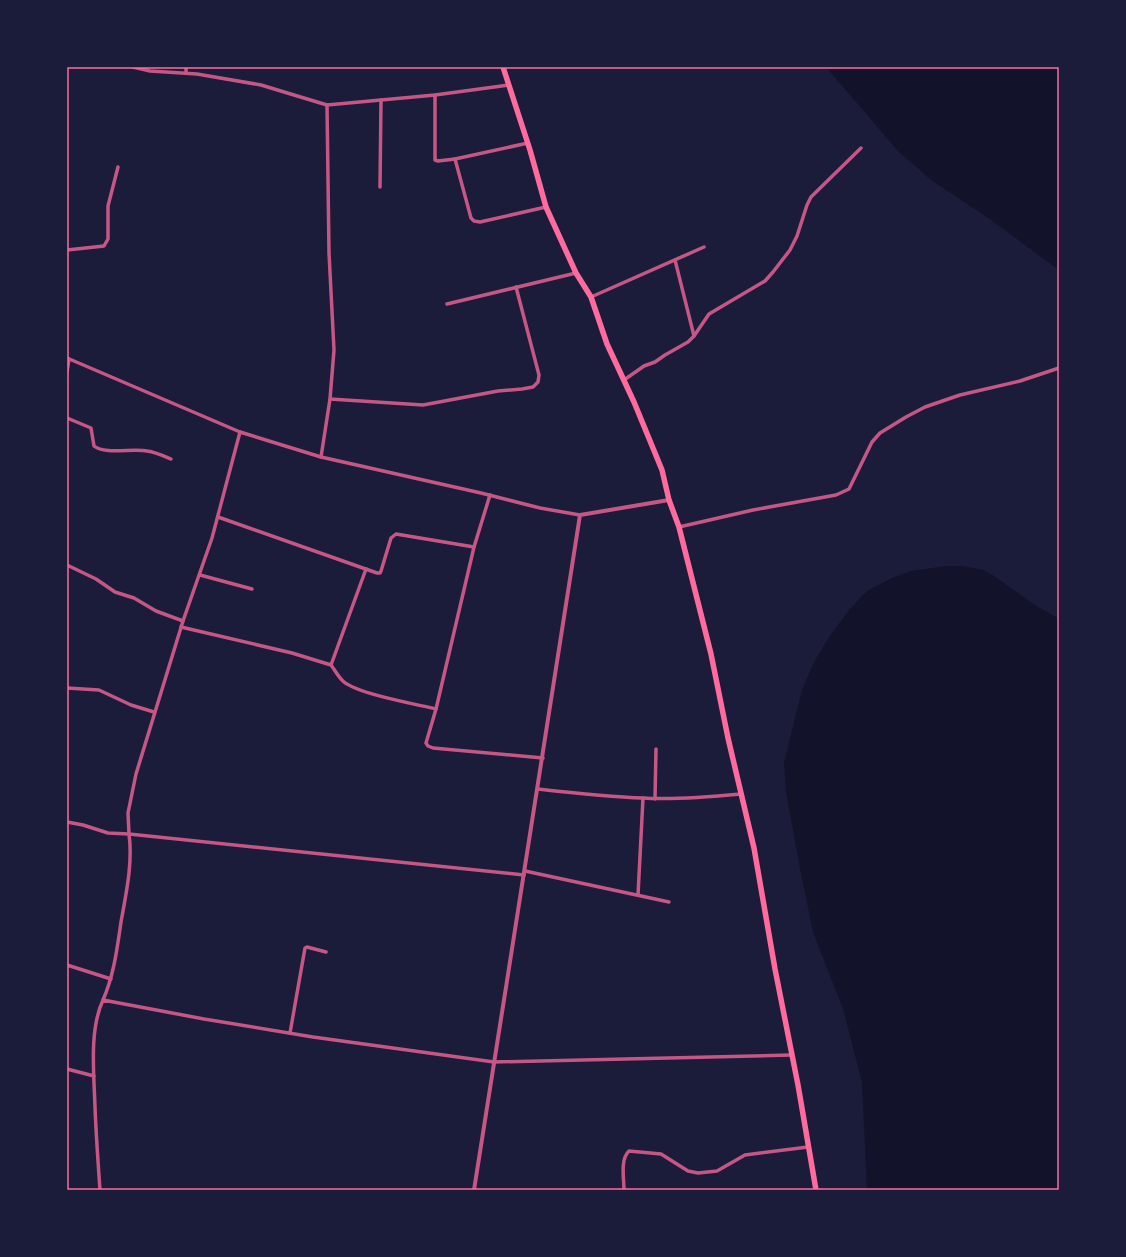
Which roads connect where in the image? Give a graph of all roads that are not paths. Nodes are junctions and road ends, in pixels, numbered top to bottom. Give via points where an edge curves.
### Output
1 (133, 67) edge
2 (186, 67) edge
3 (503, 67) edge
4 (186, 73) junction
5 (509, 85) junction
6 (435, 95) junction
7 (381, 100) junction
8 (327, 105) junction
9 (528, 143) junction
10 (861, 148) dead end
11 (456, 159) junction
12 (118, 167) dead end
13 (380, 187) dead end
14 (546, 207) junction
15 (704, 247) dead end
16 (67, 250) edge
17 (675, 260) junction
18 (576, 273) junction
19 (516, 287) junction
20 (591, 297) junction
21 (447, 304) dead end
22 (694, 336) junction
23 (68, 359) edge
24 (1059, 368) edge
25 (67, 372) edge
26 (624, 380) junction
27 (330, 399) junction
28 (67, 418) edge
29 (240, 432) junction
30 (321, 456) junction
31 (171, 459) dead end
32 (490, 495) junction
33 (669, 500) junction
34 (580, 516) junction
35 (218, 517) junction
36 (679, 527) junction
37 (474, 547) junction
38 (67, 565) edge
39 (366, 569) junction
40 (200, 575) junction
41 (252, 589) dead end
42 (184, 621) junction
43 (181, 628) junction
44 (331, 665) junction
45 (67, 688) edge
46 (436, 709) junction
47 (154, 712) junction
48 (656, 749) dead end
49 (543, 758) junction
50 (538, 789) junction
51 (741, 794) junction
52 (643, 798) junction
53 (655, 799) junction
54 (67, 822) edge
55 (129, 834) junction
56 (524, 873) junction
57 (638, 895) junction
58 (669, 902) dead end
59 (326, 952) dead end
60 (67, 965) edge
61 (111, 979) junction
62 (103, 1000) junction
63 (290, 1033) junction
64 (791, 1055) junction
65 (494, 1062) junction
66 (67, 1070) edge
67 (94, 1076) junction
68 (808, 1147) junction
69 (100, 1190) edge
70 (474, 1190) edge
71 (624, 1190) edge
72 (816, 1190) edge

1 - 4 street via 150,71
2 - 4 street
3 - 5 highway
4 - 8 street via 261,85
5 - 6 street
5 - 9 highway
6 - 7 street
6 - 11 street via 435,160
7 - 8 street
7 - 13 street
8 - 27 street via 334,350
9 - 11 street
9 - 14 highway
10 - 22 street via 811,197 794,243 773,272 761,284 709,314
11 - 14 street via 474,222
12 - 16 street via 108,206 106,244
14 - 18 highway
15 - 17 street
17 - 20 street
17 - 22 street
18 - 19 street
18 - 20 highway
19 - 21 street
19 - 27 street via 539,375 538,382 533,387 423,405
20 - 26 highway via 607,344
22 - 26 street via 684,345 644,366
23 - 25 street
23 - 29 street
24 - 36 street via 1020,381 936,402 906,417 876,436 849,490 844,493
26 - 33 highway via 662,470
27 - 30 street
28 - 31 street via 91,428 94,446 97,448 147,450
29 - 30 street
29 - 35 street
30 - 32 street
32 - 34 street
32 - 37 street
33 - 34 street
33 - 36 highway
34 - 49 street
35 - 39 street
35 - 40 street
36 - 51 highway via 711,654
37 - 39 street via 396,534 392,538 382,571 377,573
37 - 46 street
38 - 42 street via 96,579 115,592
39 - 44 street
40 - 41 street
40 - 42 street
42 - 43 street
43 - 44 street via 292,653
43 - 47 street
44 - 46 street via 340,678 349,685 374,694
45 - 47 street via 99,690 131,705
46 - 49 street via 427,741 428,746
47 - 55 street via 131,797 128,813
48 - 53 street
49 - 50 street
50 - 52 street
50 - 56 street
51 - 53 street
51 - 64 highway via 754,848
52 - 53 street
52 - 57 street
54 - 55 street via 108,832
55 - 56 street
55 - 61 street via 130,865
56 - 57 street
56 - 65 street
57 - 58 street
59 - 63 street via 305,948
60 - 61 street
61 - 62 street
62 - 63 street
62 - 67 street via 97,1016
63 - 65 street
64 - 65 street
64 - 68 highway
65 - 70 street
66 - 67 street
67 - 69 street
68 - 71 street via 745,1155 717,1171 698,1173 661,1154 629,1151 624,1158
68 - 72 highway

